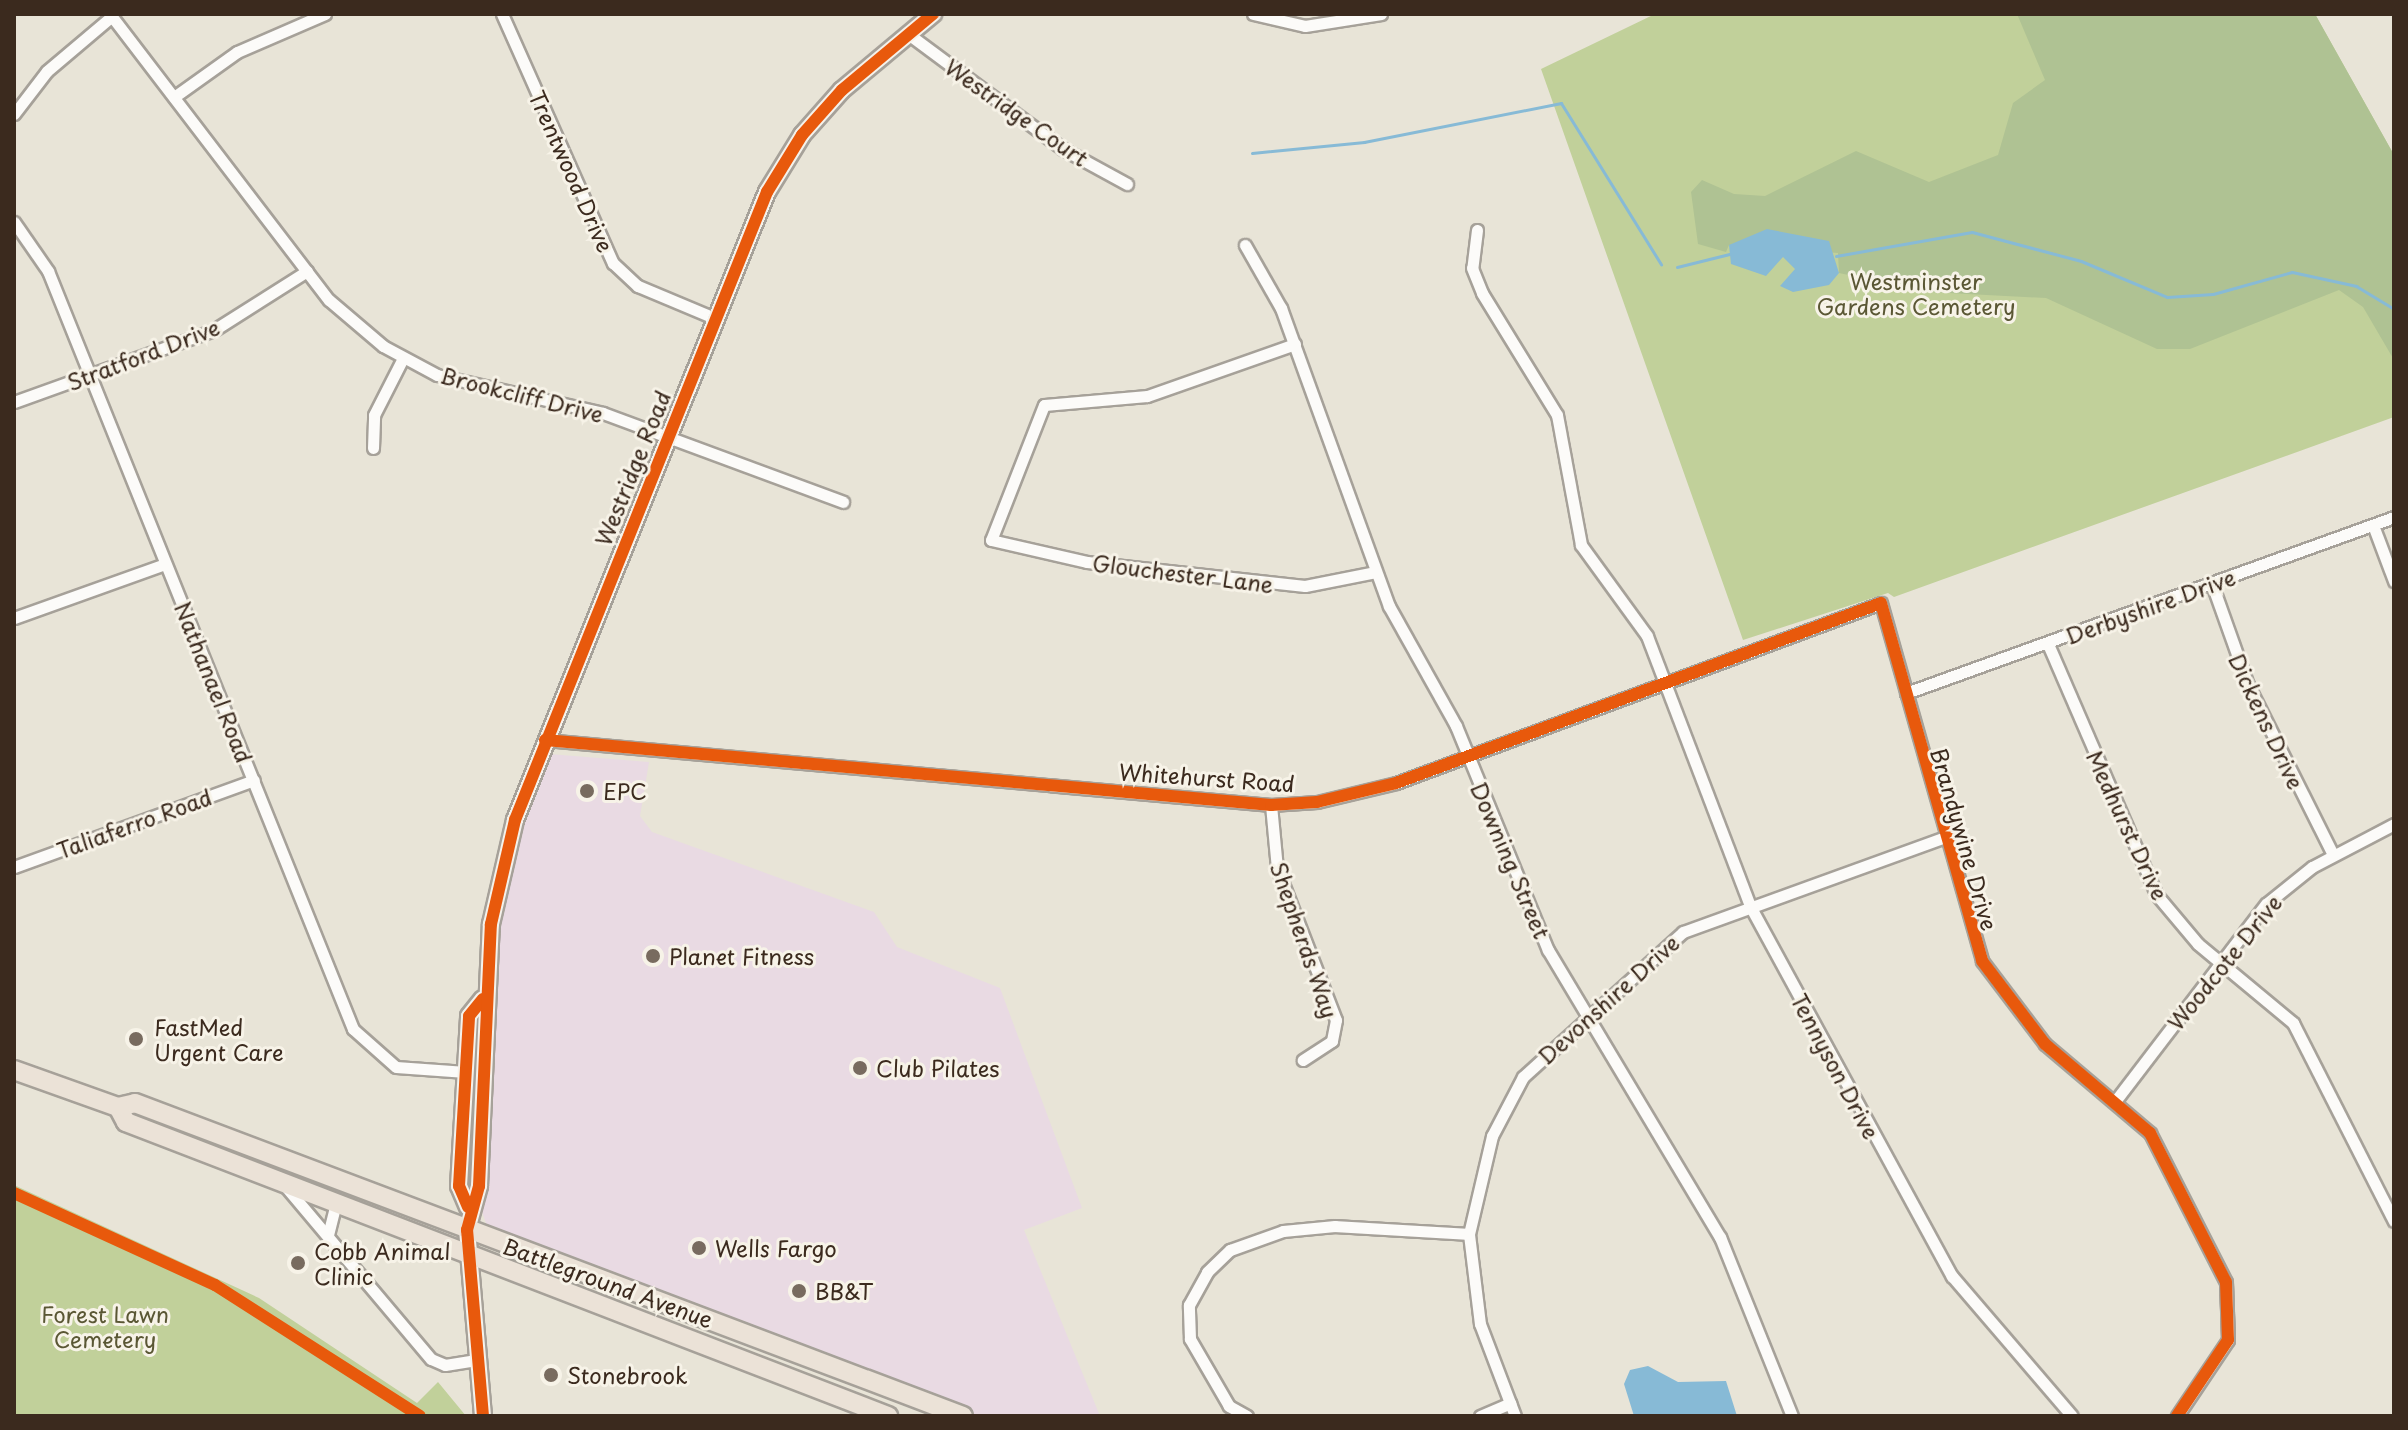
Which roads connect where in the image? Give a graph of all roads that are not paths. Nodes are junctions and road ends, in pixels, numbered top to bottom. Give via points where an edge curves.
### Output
1 (325, 14) edge
2 (502, 14) edge
3 (933, 14) edge
4 (1253, 14) edge
5 (1381, 14) edge
6 (111, 15) edge
7 (911, 36) junction
8 (174, 97) junction
9 (14, 114) edge
10 (1127, 184) dead end
11 (14, 222) edge
12 (1477, 230) dead end
13 (1245, 245) dead end
14 (307, 271) junction
15 (717, 319) junction
16 (1295, 344) junction
17 (403, 358) junction
18 (90, 375) junction
19 (14, 402) edge
20 (666, 435) junction
21 (373, 448) dead end
22 (843, 502) dead end
23 (2394, 517) edge
24 (2373, 525) junction
25 (165, 564) junction
26 (1376, 572) junction
27 (2394, 581) edge
28 (2212, 584) junction
29 (1881, 603) joint
30 (14, 618) edge
31 (2048, 644) junction
32 (1661, 681) junction
33 (1906, 693) junction
34 (545, 740) junction
35 (1468, 756) junction
36 (254, 780) junction
37 (1271, 805) junction
38 (2394, 824) edge
39 (1942, 838) junction
40 (2333, 855) junction
41 (14, 867) edge
42 (1750, 906) junction
43 (2221, 963) junction
44 (483, 999) junction
45 (1584, 1015) junction
46 (1303, 1060) dead end
47 (14, 1070) edge
48 (466, 1072) junction
49 (2116, 1100) junction
50 (118, 1107) junction
51 (283, 1183) junction
52 (336, 1202) junction
53 (468, 1207) junction
54 (2394, 1221) edge
55 (467, 1230) junction
56 (1469, 1234) junction
57 (328, 1235) junction
58 (466, 1254) junction
59 (475, 1360) junction
60 (843, 1371) junction
61 (780, 1375) junction
62 (1510, 1403) junction
63 (483, 1416) edge
64 (888, 1416) edge
65 (963, 1416) edge
66 (1247, 1416) edge
67 (1480, 1416) edge
68 (1515, 1416) edge
69 (1792, 1416) edge
70 (2072, 1416) edge
71 (2177, 1416) edge

1 - 8 street via 237,52
2 - 15 street, Trentwood Drive via 613,263 638,286
3 - 7 main road, Westridge Road
4 - 5 street via 1305,26
6 - 8 street, Brookcliff Drive
6 - 9 street via 47,71
7 - 10 street, Westridge Court via 1063,149
7 - 15 main road, Westridge Road via 842,90 802,135 767,192
8 - 14 street, Brookcliff Drive
11 - 18 street, Nathanael Road via 48,271
12 - 32 street, Tennyson Drive via 1472,268 1482,293 1557,415 1581,545 1647,636
13 - 16 street, Downing Street via 1268,277
14 - 17 street, Brookcliff Drive via 357,326
14 - 18 street, Stratford Drive via 214,330
15 - 20 main road, Westridge Road
16 - 26 street, Downing Street
16 - 26 street, Glouchester Lane via 1147,396 1044,405 991,540 1087,562 1305,586
17 - 20 street, Brookcliff Drive via 481,388
17 - 21 street via 374,415
18 - 19 street, Stratford Drive
18 - 25 street, Nathanael Road
20 - 22 street, Brookcliff Drive
20 - 34 main road, Westridge Road
23 - 24 street, Derbyshire Drive
24 - 27 street
24 - 28 street, Derbyshire Drive
25 - 30 street
25 - 36 street, Nathanael Road
26 - 35 street, Downing Street
28 - 31 street, Derbyshire Drive
28 - 40 street, Dickens Drive via 2248,685
29 - 32 street, Whitehurst Road
29 - 33 street, Brandywine Drive
31 - 33 street, Derbyshire Drive
31 - 43 street, Medhurst Drive via 2156,894
32 - 35 street, Whitehurst Road
32 - 42 street, Tennyson Drive
33 - 39 street, Brandywine Drive
34 - 37 street, Whitehurst Road
34 - 44 main road, Westridge Road via 503,864
35 - 37 street, Whitehurst Road via 1351,796
35 - 45 street, Downing Street via 1548,950
36 - 41 street, Taliaferro Road
36 - 48 street, Nathanael Road via 353,1029 396,1067
37 - 46 street, Shepherds Way via 1277,868 1336,1020 1332,1041
38 - 40 street, Woodcote Drive
39 - 42 street, Devonshire Drive
39 - 49 street, Brandywine Drive via 1973,943 2001,992 2055,1054
40 - 43 street, Woodcote Drive via 2266,904
42 - 45 street, Devonshire Drive via 1662,945
42 - 70 street, Tennyson Drive via 1952,1276
43 - 49 street, Woodcote Drive
43 - 54 street, Medhurst Drive via 2302,1036
44 - 48 main road, Westridge Road via 469,1016
44 - 53 main road, Westridge Road via 489,1018 479,1186
45 - 56 street, Devonshire Drive via 1506,1105
45 - 69 street, Downing Street via 1720,1237
47 - 50 main road, Battleground Avenue
48 - 53 main road, Westridge Road via 459,1186
49 - 71 street, Brandywine Drive via 2158,1144 2230,1296 2222,1356
50 - 51 main road, Battleground Avenue via 126,1122
50 - 55 main road, Battleground Avenue via 135,1103
51 - 52 main road, Battleground Avenue
51 - 57 street
52 - 57 street
52 - 58 main road, Battleground Avenue
53 - 55 main road, Westridge Road
55 - 58 main road, Westridge Road
55 - 60 main road, Battleground Avenue
56 - 62 street, Devonshire Drive via 1480,1324
56 - 66 street via 1335,1226 1283,1231 1230,1250 1207,1272 1189,1305 1190,1339 1229,1406
57 - 59 street via 435,1363
58 - 59 main road, Westridge Road
58 - 61 main road, Battleground Avenue
59 - 63 main road, Westridge Road
60 - 61 main road via 833,1380 798,1370
60 - 65 main road, Battleground Avenue
61 - 64 main road, Battleground Avenue
62 - 67 street
62 - 68 street, Devonshire Drive

